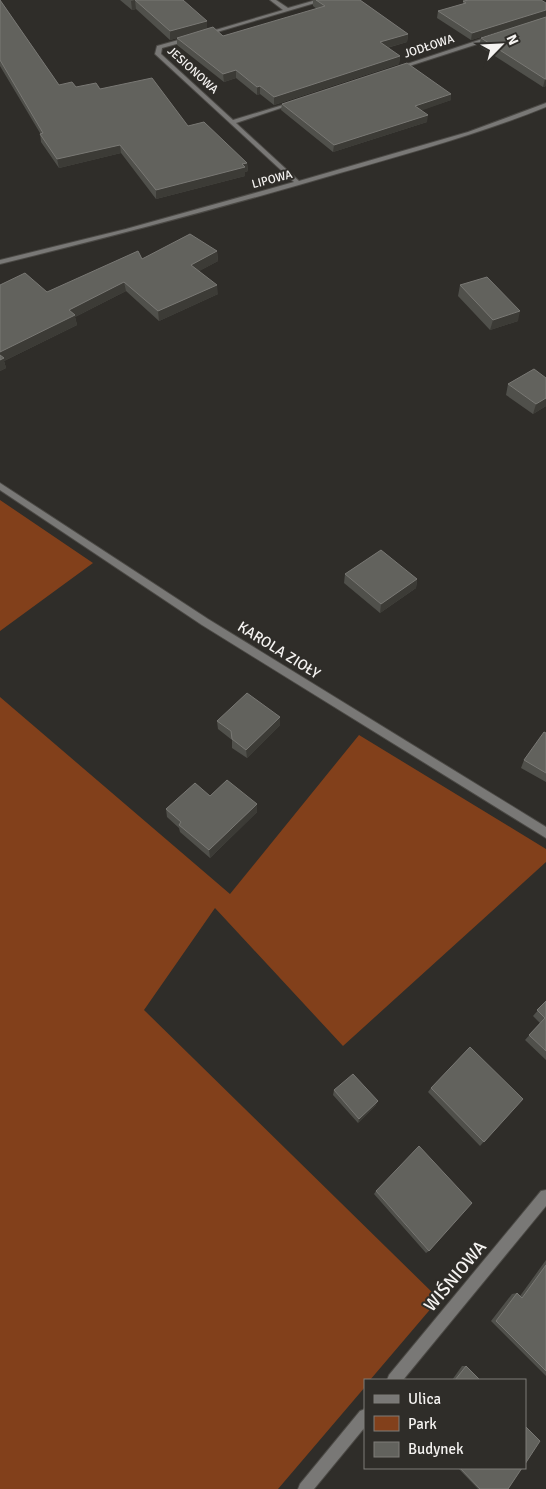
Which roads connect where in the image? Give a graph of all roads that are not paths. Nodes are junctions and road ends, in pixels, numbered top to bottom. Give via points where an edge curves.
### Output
1 (273, 0) edge
2 (322, 0) edge
3 (287, 10) junction
4 (201, 35) edge
5 (499, 35) edge
6 (192, 38) edge
7 (394, 69) edge
8 (300, 100) edge
9 (546, 105) edge
10 (233, 122) junction
11 (298, 183) junction
12 (0, 262) edge
13 (0, 486) edge
14 (546, 833) edge
15 (546, 1196) edge
16 (395, 1379) edge
17 (364, 1417) edge
18 (305, 1489) edge

1 - 3 street
2 - 3 street
3 - 4 street
5 - 7 street, JODŁOWA
6 - 10 street, JESIONOWA via 159,47 158,54
8 - 10 street
9 - 11 street, LIPOWA via 496,125
10 - 11 street, JESIONOWA
11 - 12 street, LIPOWA via 117,234
13 - 14 street, KAROLA ZIOŁY via 206,622
15 - 16 street, WIŚNIOWA
17 - 18 street

